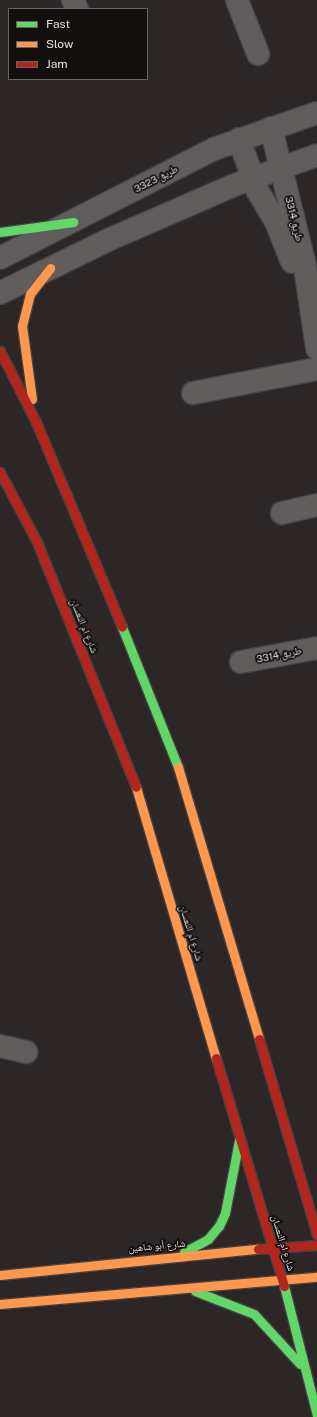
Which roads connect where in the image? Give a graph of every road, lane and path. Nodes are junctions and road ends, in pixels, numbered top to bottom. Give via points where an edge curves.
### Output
1 (237, 0) edge
2 (258, 54) dead end
3 (317, 113) edge
4 (271, 128) junction
5 (239, 139) junction
6 (317, 155) edge
7 (281, 168) junction
8 (253, 178) junction
9 (73, 222) junction
10 (0, 232) edge
11 (0, 258) edge
12 (50, 268) junction
13 (0, 293) edge
14 (314, 311) edge
15 (317, 348) edge
16 (0, 351) edge
17 (317, 368) edge
18 (193, 393) dead end
19 (36, 422) junction
20 (0, 472) edge
21 (317, 505) edge
22 (282, 513) dead end
23 (317, 648) edge
24 (241, 662) dead end
25 (0, 1046) edge
26 (26, 1052) dead end
27 (240, 1136) junction
28 (317, 1235) edge
29 (317, 1245) edge
30 (273, 1250) junction
31 (177, 1255) junction
32 (0, 1275) edge
33 (317, 1277) edge
34 (282, 1280) junction
35 (180, 1287) junction
36 (0, 1304) edge
37 (305, 1372) junction
38 (317, 1415) edge

1 - 2 street
3 - 4 street, طريق 3323
4 - 5 street, طريق 3323
4 - 7 street, طريق 3314
5 - 8 street, طريق 3314
5 - 9 street, طريق 3323
6 - 7 street
7 - 8 street
7 - 14 street, طريق 3314 via 306,267
8 - 12 street
8 - 14 street, طريق 3314 via 283,236
9 - 10 main road
9 - 11 street, طريق 3323
12 - 13 street
12 - 19 main road via 30,294 22,326
14 - 15 street, طريق 3314
16 - 19 main road
17 - 18 street
19 - 28 main road via 174,753
20 - 27 main road, شارع ام النعسان via 37,542 132,774
21 - 22 street
23 - 24 street, طريق 3314
25 - 26 street
27 - 30 main road, شارع ام النعسان
27 - 31 main road via 225,1212 219,1226 194,1249
29 - 30 main road, شارع أبو شاهين
30 - 31 main road, شارع أبو شاهين
30 - 34 main road, شارع ام النعسان
31 - 32 main road, شارع أبو شاهين
33 - 34 main road
34 - 35 main road
34 - 37 main road, شارع ام النعسان
35 - 36 main road
35 - 37 main road via 211,1294 254,1314 288,1346
37 - 38 main road, شارع ام النعسان

